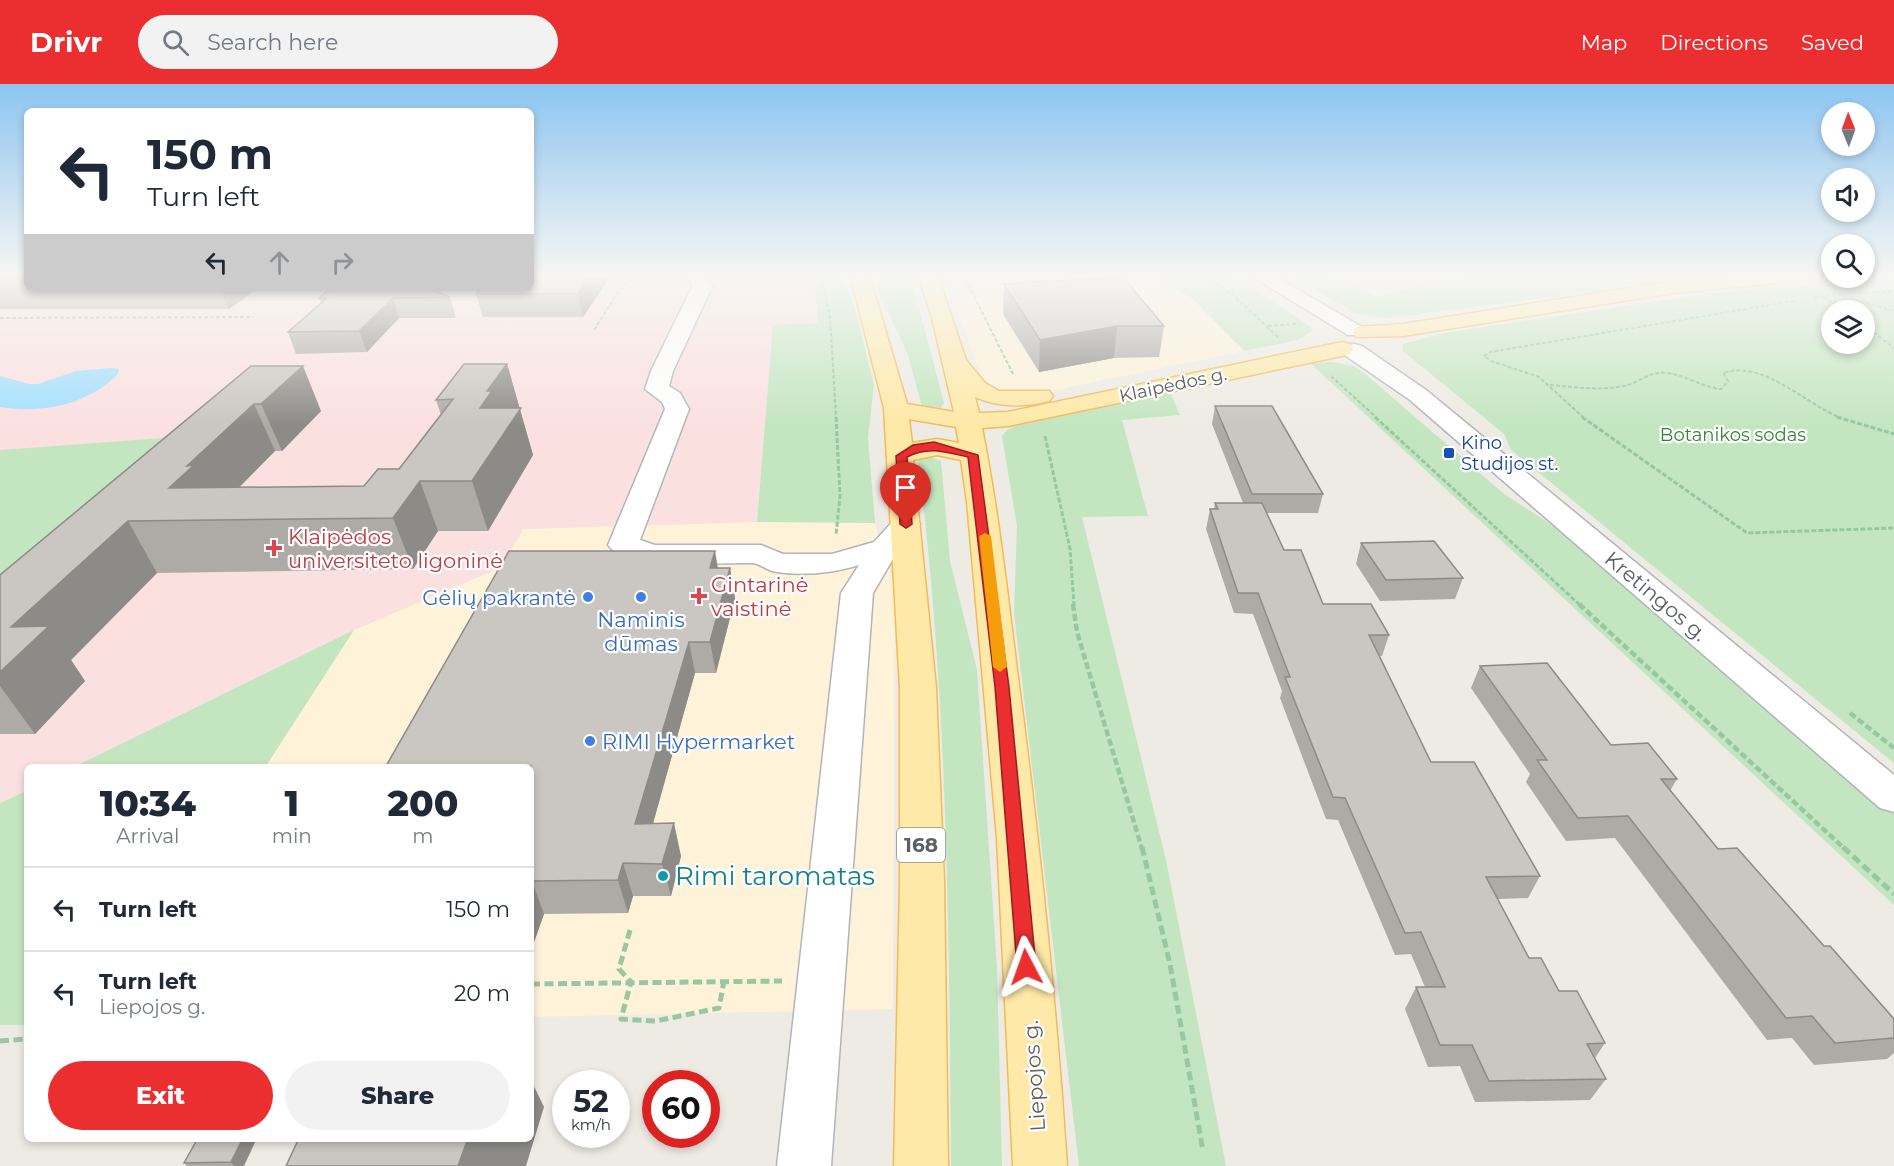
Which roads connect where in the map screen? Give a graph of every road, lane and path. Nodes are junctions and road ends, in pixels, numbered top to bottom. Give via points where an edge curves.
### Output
1 (597, 324) edge
2 (684, 324) edge
3 (830, 324) edge
4 (875, 324) edge
5 (943, 324) edge
6 (988, 324) edge
7 (1265, 324) edge
8 (1330, 324) edge
9 (1335, 324) edge
10 (1370, 324) edge
11 (1442, 324) edge
12 (1653, 324) edge
13 (1426, 327) junction
14 (594, 330) dead end
15 (1875, 333) edge
16 (1356, 343) junction
17 (1894, 348) edge
18 (1300, 351) junction
19 (956, 364) junction
20 (1550, 385) junction
21 (1033, 406) junction
22 (896, 408) junction
23 (1008, 419) junction
24 (969, 422) junction
25 (1894, 434) edge
26 (901, 456) junction
27 (975, 468) junction
28 (1894, 528) edge
29 (896, 536) junction
30 (833, 563) junction
31 (857, 593) junction
32 (1894, 797) edge
33 (1894, 894) edge
34 (630, 930) dead end
35 (724, 981) junction
36 (782, 981) dead end
37 (631, 982) junction
38 (534, 984) edge
39 (24, 1039) edge
40 (0, 1041) edge
41 (1203, 1151) dead end
42 (804, 1166) edge
43 (921, 1166) edge
44 (1040, 1166) edge

1 - 14 path
2 - 30 street via 657,389 672,398 677,409 623,545 654,554 760,554 777,563
3 - 30 path via 840,496
4 - 22 main road, 168
5 - 19 main road, Liepojos g.
6 - 21 path via 1020,390
7 - 18 path
8 - 16 street, Kretingos g.
9 - 16 street, Kretingos g.
10 - 13 street
11 - 13 main road
12 - 20 path via 1484,356
13 - 16 main road
15 - 17 path
16 - 18 main road
16 - 18 street via 1343,359
16 - 32 street, Kretingos g.
18 - 21 main road
18 - 33 path
19 - 21 main road via 984,392
19 - 24 main road, Liepojos g.
20 - 25 path via 1601,390 1628,386 1658,373 1676,374 1705,389 1721,389 1728,381 1723,374 1729,369 1747,371 1775,382 1828,413
20 - 28 path via 1583,418 1747,533
21 - 23 main road
21 - 41 path via 1052,461 1070,549 1077,632 1144,856 1170,964
22 - 24 main road via 932,419
22 - 26 main road, 168
23 - 24 main road
23 - 27 main road via 990,437 992,466
24 - 27 main road, Liepojos g.
26 - 27 main road via 917,448 934,446
26 - 29 main road, 168
27 - 44 main road, Liepojos g. via 1021,882
29 - 30 street
29 - 31 street
29 - 43 main road, 168 via 918,688
30 - 31 street
31 - 42 street
34 - 37 path via 619,969
35 - 36 path
35 - 37 path
35 - 37 path via 719,1008 656,1021 621,1019
37 - 38 path
39 - 40 path

